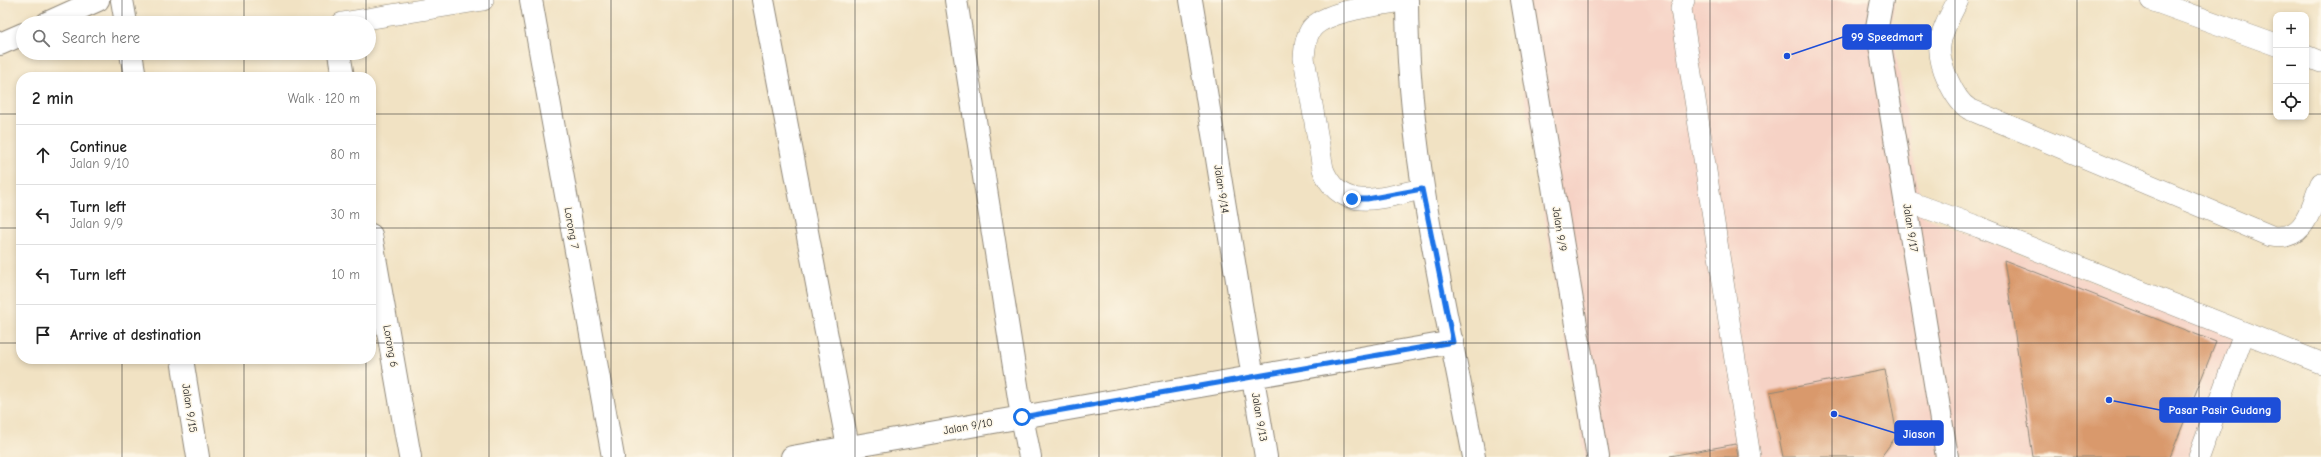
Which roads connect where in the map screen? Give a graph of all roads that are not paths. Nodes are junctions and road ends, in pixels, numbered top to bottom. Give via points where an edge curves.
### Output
1 (98, 0) edge
2 (122, 0) edge
3 (482, 0) edge
4 (530, 0) edge
5 (763, 0) edge
6 (956, 0) edge
7 (1191, 0) edge
8 (1407, 0) edge
9 (1522, 0) edge
10 (1684, 0) edge
11 (1882, 0) edge
12 (1958, 0) edge
13 (2157, 1) edge
14 (2202, 8) edge
15 (63, 16) edge
16 (125, 16) edge
17 (376, 17) edge
18 (16, 37) edge
19 (0, 44) edge
20 (2273, 44) edge
21 (2309, 57) edge
22 (132, 60) edge
23 (340, 60) edge
24 (2321, 62) edge
25 (134, 72) edge
26 (342, 72) edge
27 (2321, 183) edge
28 (1422, 189) junction
29 (1907, 201) junction
30 (376, 263) edge
31 (2244, 333) junction
32 (1453, 342) junction
33 (2321, 363) edge
34 (183, 364) edge
35 (1253, 377) junction
36 (1022, 417) junction
37 (848, 447) junction
38 (198, 457) edge
39 (410, 457) edge
40 (613, 457) edge
41 (792, 457) edge
42 (1030, 457) edge
43 (1266, 457) edge
44 (1474, 457) edge
45 (1598, 457) edge
46 (1750, 457) edge
47 (1947, 457) edge
48 (2199, 457) edge

1 - 15 street
2 - 16 street
3 - 17 lane
4 - 40 street, Lorong 7
5 - 37 street
6 - 36 street
7 - 35 street, Jalan 9/14
8 - 28 street via 1410,73
8 - 28 lane via 1321,20 1311,30 1305,43 1304,58 1323,169 1328,182 1338,193 1352,199 1367,199
9 - 45 street, Jalan 9/9
10 - 46 lane via 1681,9
11 - 29 street, Jalan 9/17 via 1877,27
12 - 27 lane via 1941,39 1940,52 1954,94 1962,105 1969,109 2271,236 2291,236 2300,230
13 - 14 lane
14 - 20 lane
18 - 19 street
21 - 24 lane
22 - 25 street
23 - 26 street
28 - 32 street
29 - 31 lane
29 - 47 street, Jalan 9/17
30 - 39 street, Lorong 6
31 - 33 lane
31 - 48 lane
32 - 35 street, Jalan 9/10
32 - 44 street
34 - 38 street, Jalan 9/15
35 - 36 street, Jalan 9/10
35 - 43 street, Jalan 9/13
36 - 37 street, Jalan 9/10
36 - 42 street
37 - 41 street, Jalan 9/10

